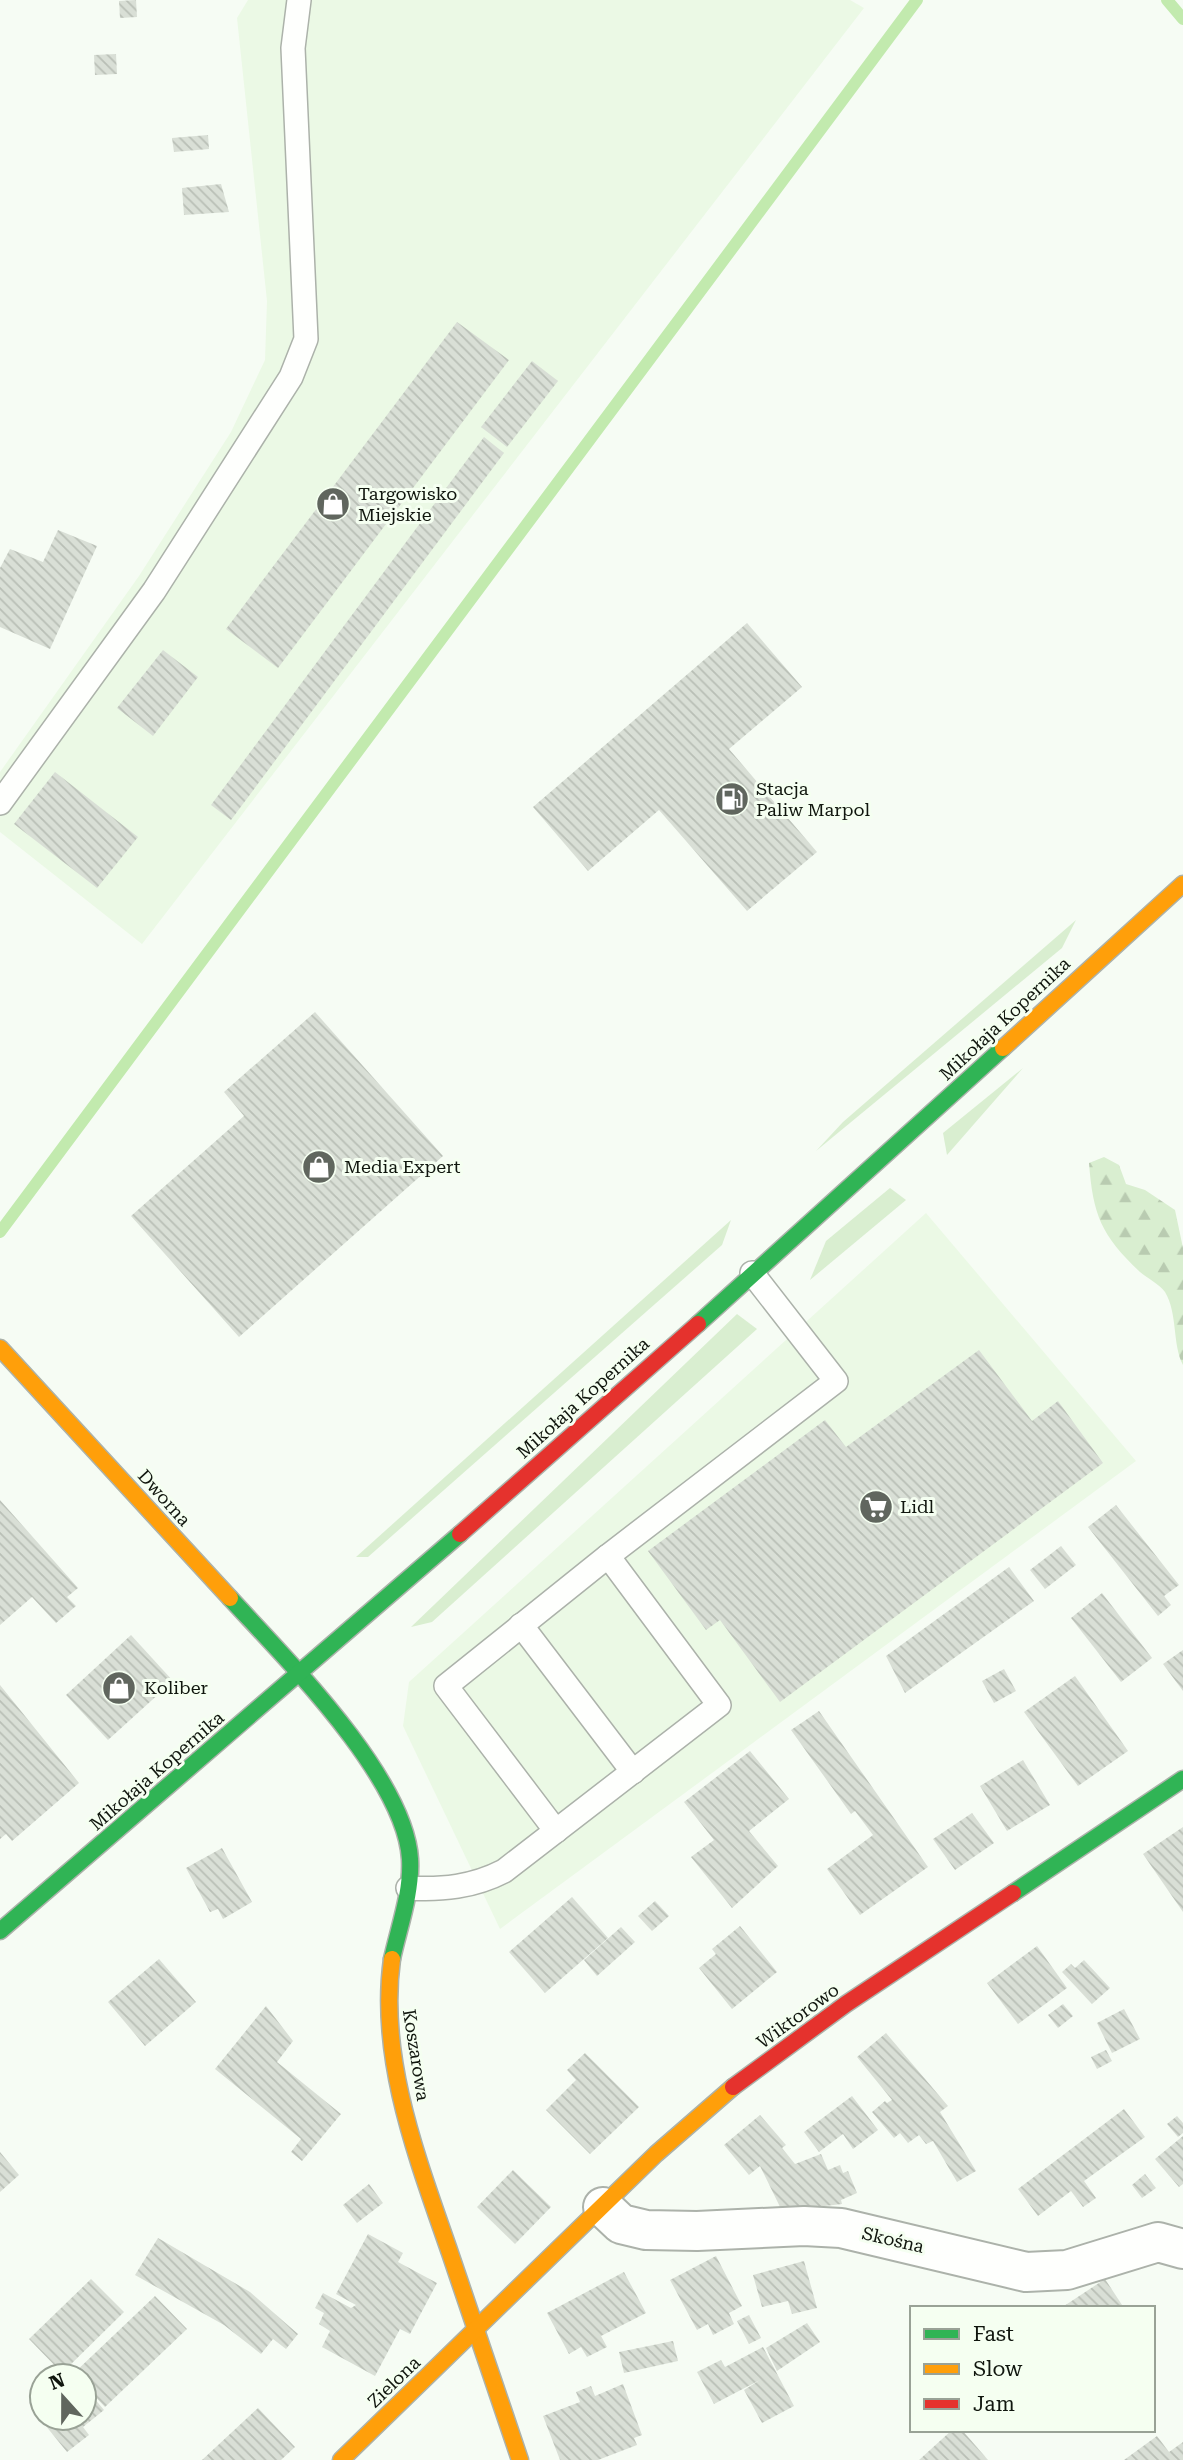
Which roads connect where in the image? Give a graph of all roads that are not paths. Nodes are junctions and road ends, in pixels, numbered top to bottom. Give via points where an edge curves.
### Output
1 (299, 0) edge
2 (0, 803) edge
3 (1183, 884) edge
4 (752, 1273) junction
5 (0, 1348) edge
6 (608, 1556) junction
7 (521, 1625) junction
8 (299, 1674) junction
9 (633, 1772) junction
10 (1183, 1779) edge
11 (556, 1831) junction
12 (408, 1888) junction
13 (0, 1931) edge
14 (603, 2207) junction
15 (1183, 2249) edge
16 (475, 2332) junction
17 (341, 2460) edge
18 (520, 2460) edge

1 - 2 lane via 293,48 306,339 291,377 154,592
3 - 4 street, Mikołaja Kopernika
4 - 6 lane via 836,1381
4 - 8 street, Mikołaja Kopernika
5 - 8 street, Dworna
6 - 7 lane
6 - 9 lane via 719,1705
7 - 9 lane
7 - 11 lane via 446,1686
8 - 12 street, Koszarowa via 392,1798 407,1840
8 - 13 street, Mikołaja Kopernika
9 - 11 lane
10 - 14 street, Wiktorowo via 846,2004 733,2087
11 - 12 lane via 504,1871 480,1883
12 - 16 street, Koszarowa via 388,2003 396,2073 415,2151
14 - 15 street, Skośna via 621,2224 646,2230 841,2228 1026,2272 1067,2270 1157,2242
14 - 16 street, Wiktorowo
16 - 17 street, Zielona
16 - 18 street, Koszarowa

